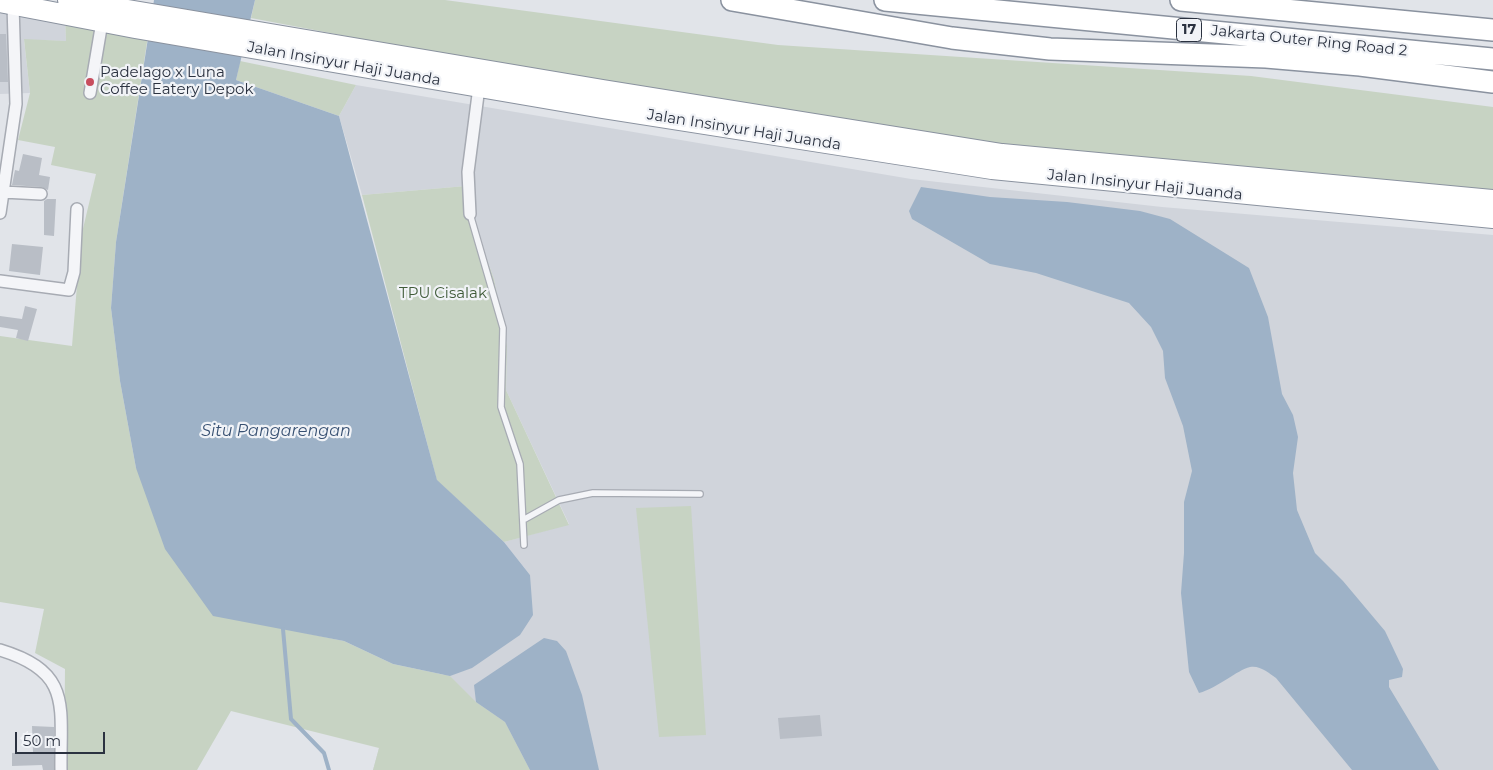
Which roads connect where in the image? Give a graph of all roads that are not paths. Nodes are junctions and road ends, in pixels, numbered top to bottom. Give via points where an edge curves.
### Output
1 (68, 0) edge
2 (732, 0) edge
3 (885, 0) edge
4 (1180, 0) edge
5 (1307, 0) edge
6 (7, 4) edge
7 (139, 21) junction
8 (102, 22) junction
9 (1412, 22) junction
10 (1493, 30) edge
11 (282, 45) junction
12 (1493, 59) edge
13 (1493, 82) edge
14 (480, 87) junction
15 (90, 93) dead end
16 (602, 99) junction
17 (3, 192) junction
18 (41, 194) dead end
19 (1493, 200) edge
20 (77, 209) dead end
21 (0, 213) edge
22 (470, 214) joint
23 (1493, 218) edge
24 (0, 281) edge
25 (700, 494) dead end
26 (523, 520) junction
27 (524, 545) dead end
28 (0, 650) edge
29 (61, 770) edge

1 - 7 highway, Jalan Insinyur Haji Juanda
2 - 13 highway via 952,38 1050,49 1266,57
3 - 12 highway, Jakarta Outer Ring Road 2 / 17
4 - 9 highway, Jakarta Outer Ring Road 2 / 17
5 - 9 highway
6 - 8 highway, Jalan Insinyur Haji Juanda
6 - 17 street via 16,104
7 - 8 highway, Jalan Insinyur Haji Juanda
7 - 11 highway, Jalan Insinyur Haji Juanda
8 - 15 street
9 - 10 highway, Jakarta Outer Ring Road 2 / 17
11 - 14 highway, Jalan Insinyur Haji Juanda
11 - 16 highway, Jalan Insinyur Haji Juanda
14 - 16 highway, Jalan Insinyur Haji Juanda
14 - 22 street via 468,172
16 - 19 highway, Jalan Insinyur Haji Juanda via 1002,154
16 - 23 highway, Jalan Insinyur Haji Juanda via 992,168
17 - 18 street
17 - 21 street
20 - 24 street via 70,290
22 - 26 lane via 503,328 500,407 520,464
25 - 26 lane via 592,493 560,500
26 - 27 lane
28 - 29 street via 36,666 56,686 60,703

